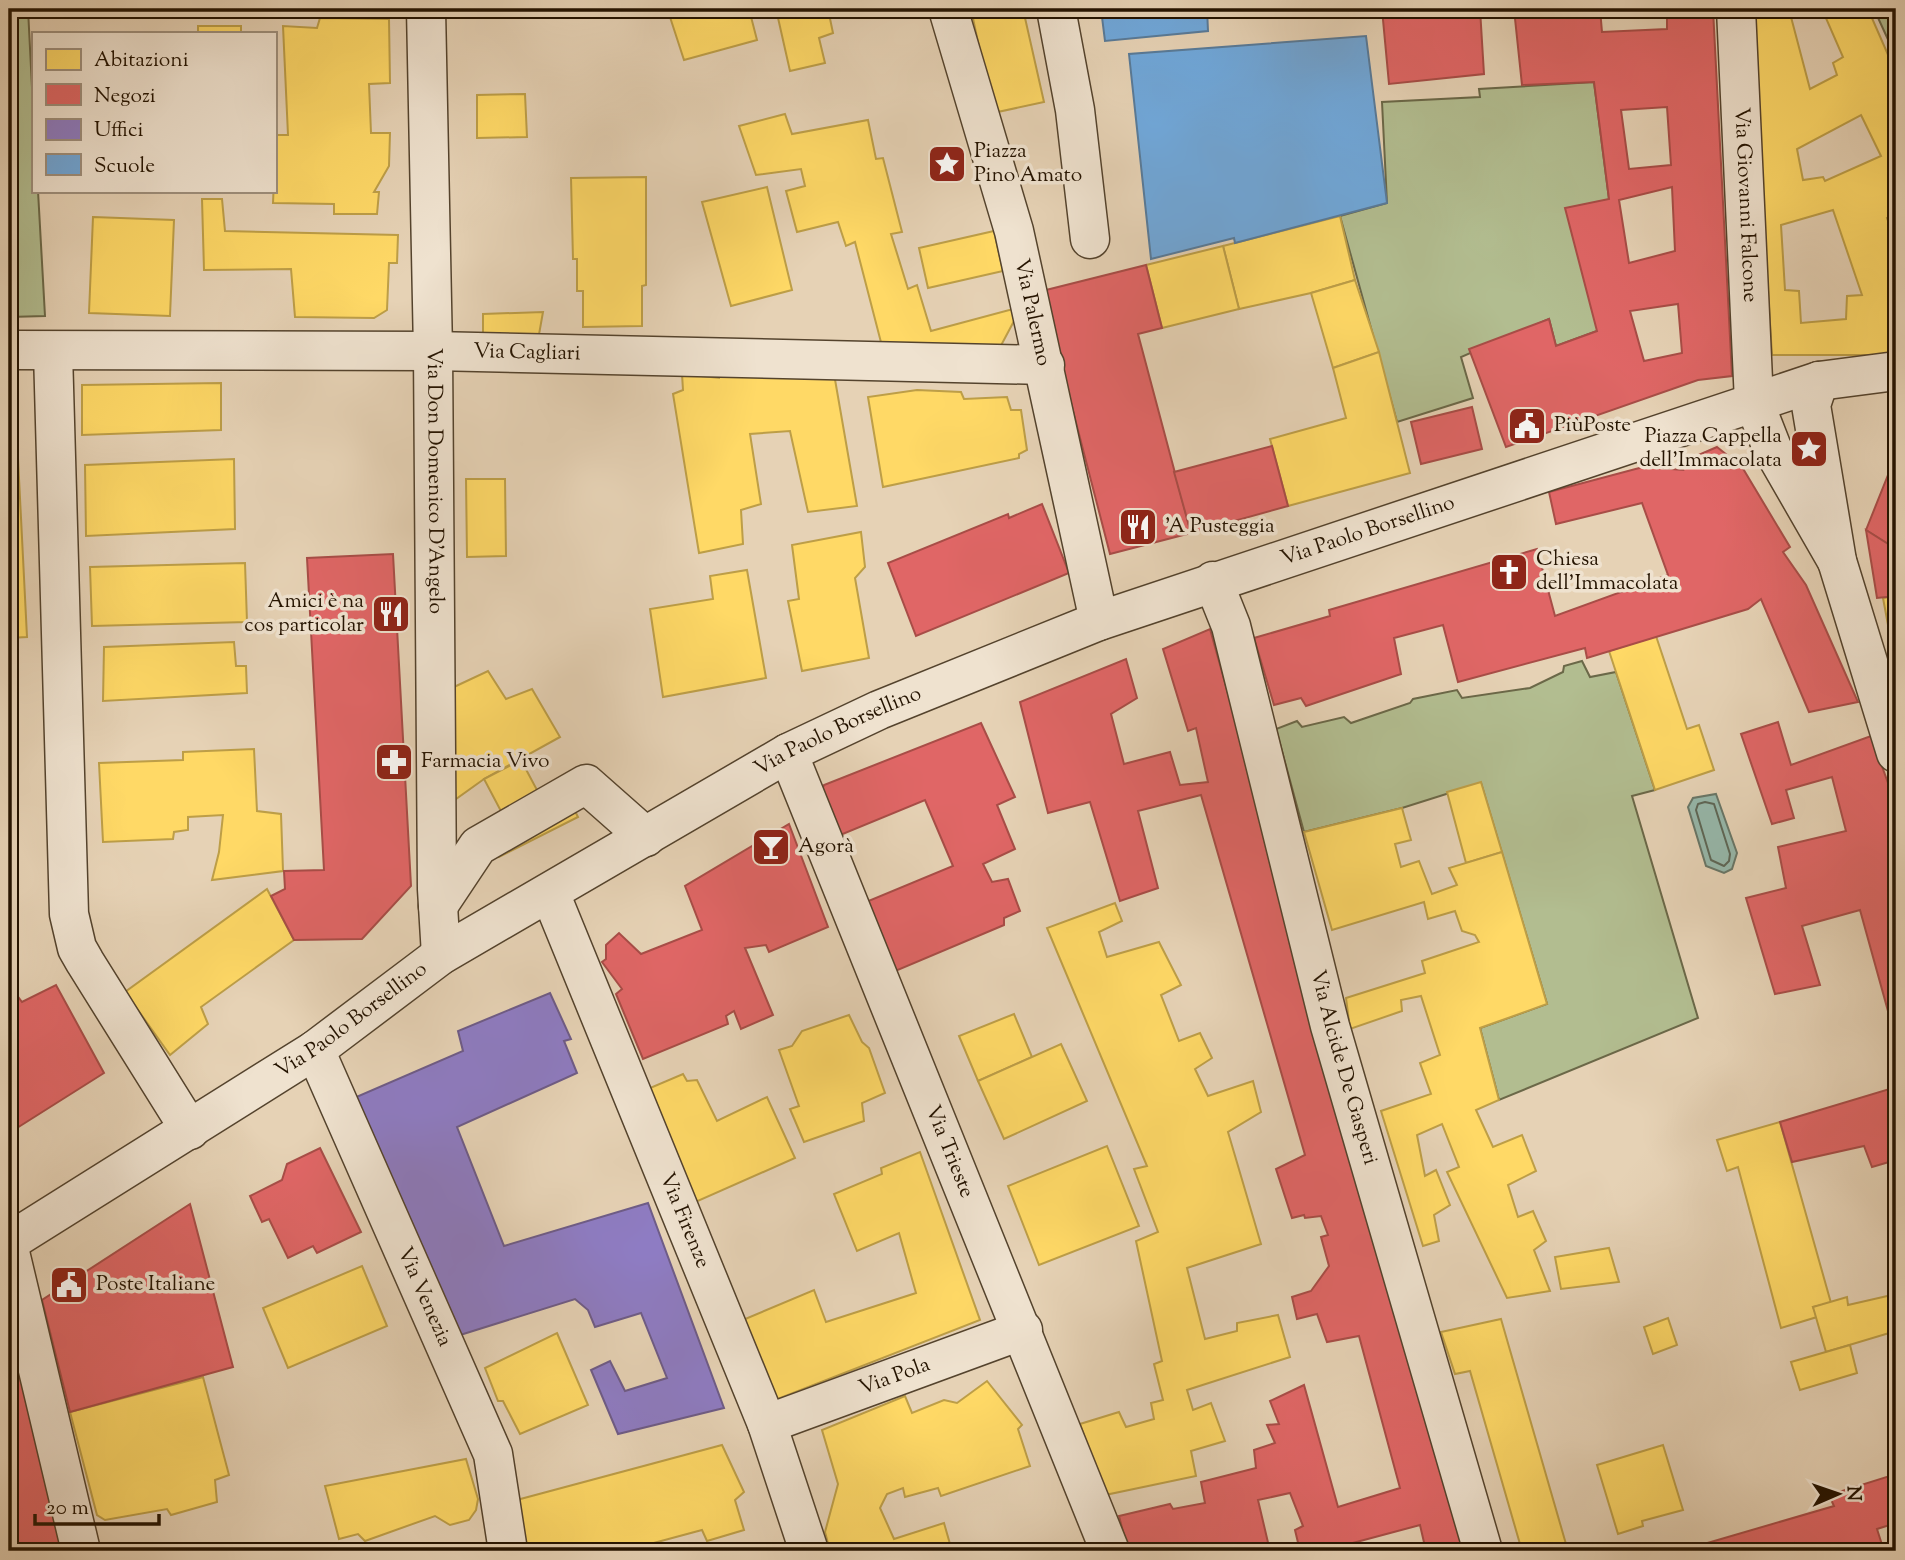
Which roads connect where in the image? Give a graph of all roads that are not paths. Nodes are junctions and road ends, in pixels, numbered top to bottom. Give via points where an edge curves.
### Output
1 (426, 9) edge
2 (948, 9) edge
3 (1056, 9) edge
4 (1736, 9) edge
5 (1090, 239) dead end
6 (9, 350) edge
7 (433, 351) junction
8 (53, 352) junction
9 (1045, 365) junction
10 (1896, 371) edge
11 (1819, 381) junction
12 (1754, 401) junction
13 (1837, 561) junction
14 (1213, 581) junction
15 (1099, 621) junction
16 (1896, 752) edge
17 (789, 753) junction
18 (646, 837) junction
19 (550, 893) junction
20 (438, 906) junction
21 (441, 955) junction
22 (315, 1050) junction
23 (190, 1130) junction
24 (9, 1242) edge
25 (9, 1248) edge
26 (1023, 1330) junction
27 (767, 1423) junction
28 (500, 1549) edge
29 (81, 1551) edge
30 (809, 1551) edge
31 (1110, 1551) edge
32 (1483, 1551) edge

1 - 7 street, Via Don Domenico D'Angelo
2 - 9 street, Via Palermo via 996,164
3 - 5 street via 1075,110
4 - 12 street, Via Giovanni Falcone
6 - 8 street, Via Cagliari
7 - 8 street, Via Cagliari
7 - 9 street, Via Cagliari
7 - 20 street, Via Don Domenico D'Angelo
8 - 23 street via 69,914 77,948
9 - 15 street, Via Palermo
10 - 11 street, Via Paolo Borsellino
11 - 12 street, Via Paolo Borsellino
11 - 13 street via 1811,405
12 - 13 street, Via Giovanni Falcone via 1772,448
12 - 14 street, Via Paolo Borsellino
13 - 16 street
14 - 15 street, Via Paolo Borsellino
14 - 32 street, Via Alcide De Gasperi via 1231,626 1330,1026
15 - 17 street, Via Paolo Borsellino via 879,710
17 - 18 street, Via Paolo Borsellino
17 - 26 street, Via Trieste
18 - 19 street, Via Paolo Borsellino
18 - 20 street via 586,784 478,846
19 - 21 street, Via Paolo Borsellino
19 - 27 street, Via Firenze
20 - 21 street, Via Don Domenico D'Angelo
21 - 22 street, Via Paolo Borsellino
22 - 23 street, Via Paolo Borsellino
22 - 28 street, Via Venezia via 493,1454
23 - 24 street, Via Paolo Borsellino
25 - 29 street
26 - 27 street, Via Pola
26 - 31 street, Via Trieste
27 - 30 street, Via Firenze

